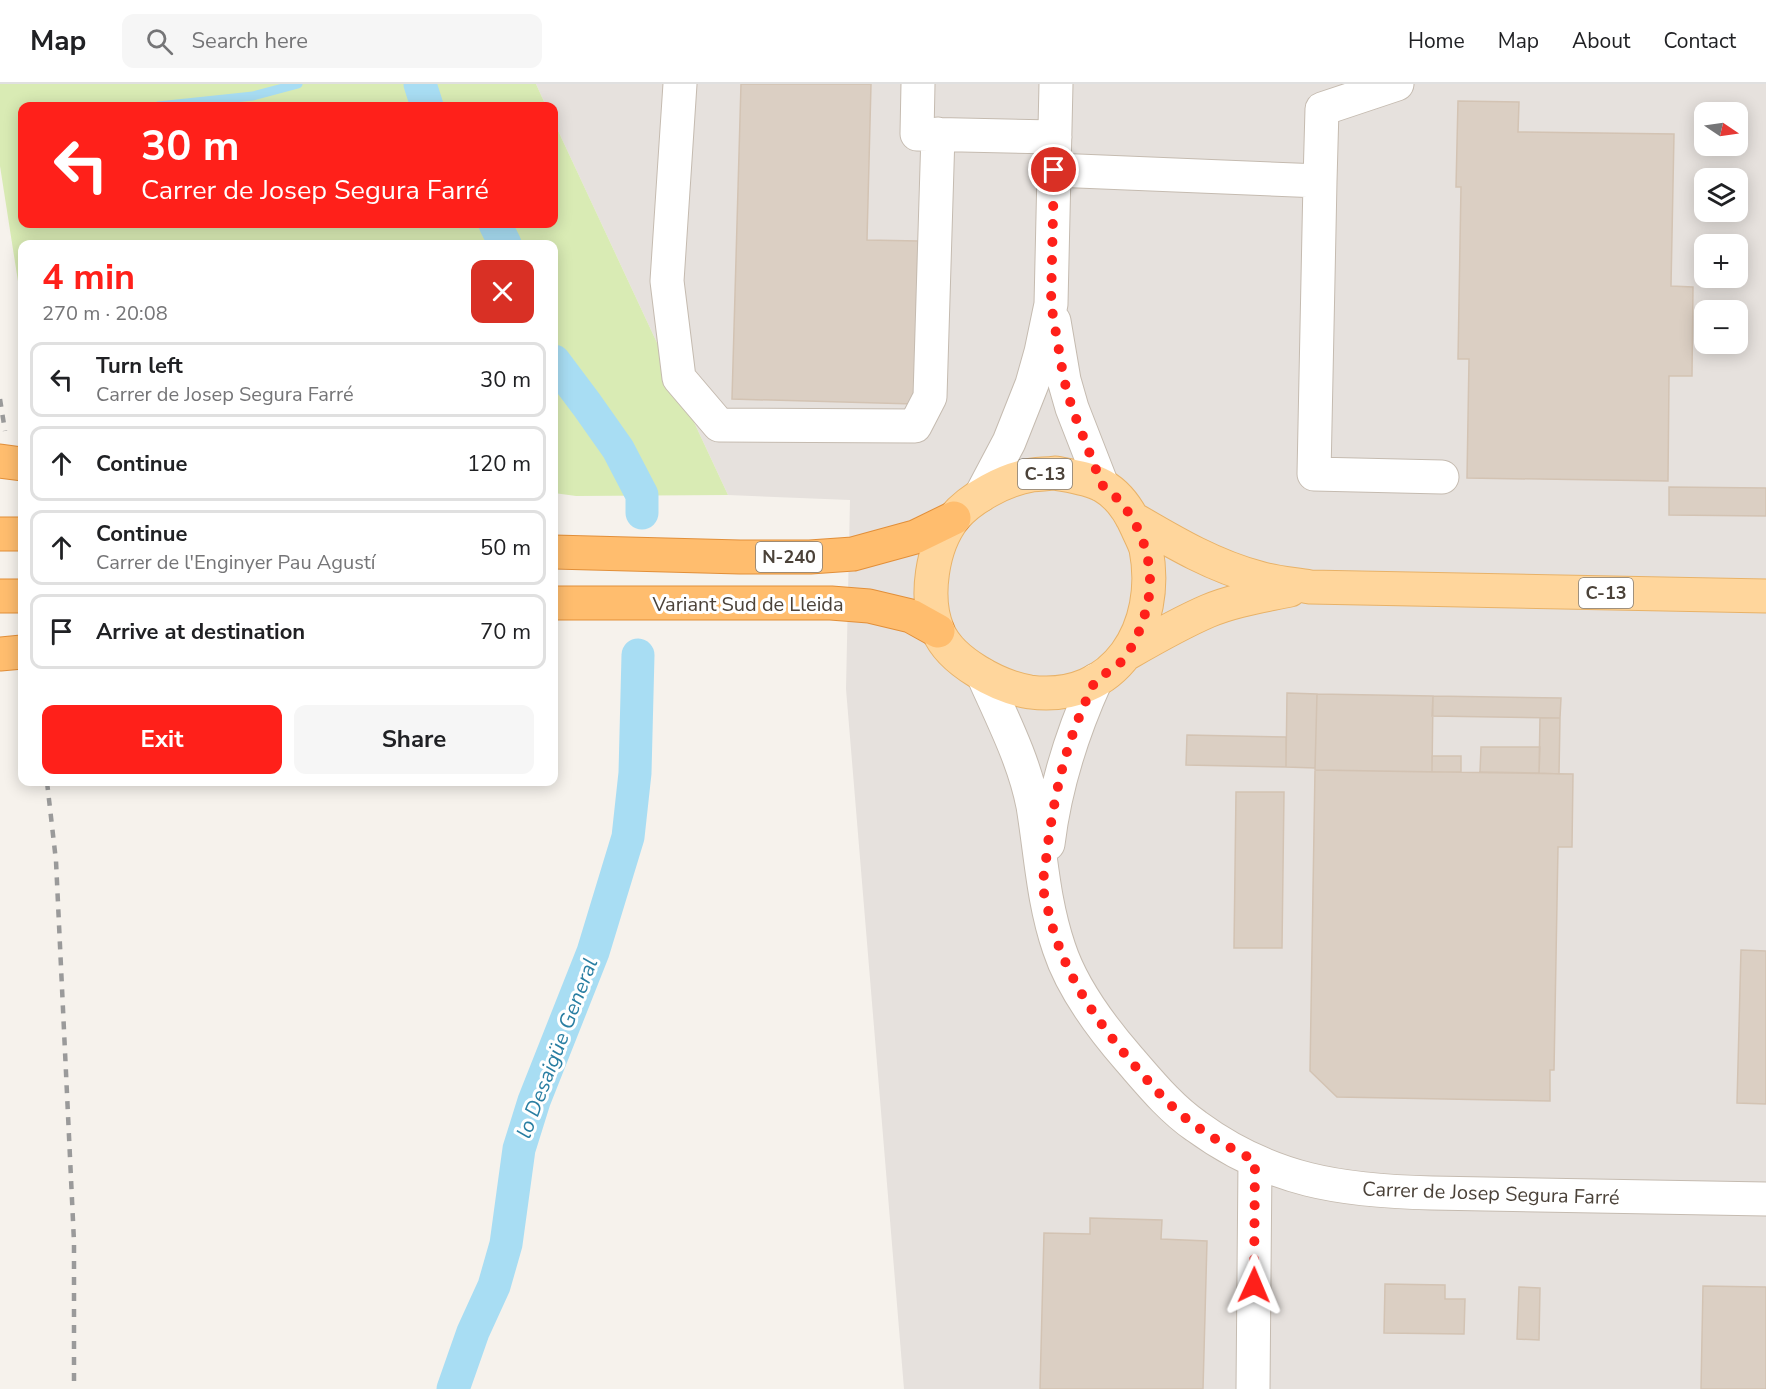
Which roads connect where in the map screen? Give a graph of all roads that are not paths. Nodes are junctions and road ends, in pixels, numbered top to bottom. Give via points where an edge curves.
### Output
1 (680, 84) edge
2 (918, 84) edge
3 (1056, 84) edge
4 (1384, 86) edge
5 (938, 135) junction
6 (1055, 137) junction
7 (1054, 170) junction
8 (1320, 181) junction
9 (1051, 304) junction
10 (0, 460) edge
11 (18, 463) edge
12 (1442, 477) dead end
13 (1102, 485) junction
14 (981, 495) junction
15 (954, 518) junction
16 (1132, 518) junction
17 (0, 534) edge
18 (18, 534) edge
19 (558, 541) edge
20 (558, 552) edge
21 (617, 554) junction
22 (1310, 587) junction
23 (0, 596) edge
24 (18, 596) edge
25 (1766, 596) edge
26 (558, 603) edge
27 (617, 604) junction
28 (558, 611) edge
29 (938, 631) junction
30 (18, 652) edge
31 (1128, 653) junction
32 (0, 654) edge
33 (983, 675) junction
34 (1096, 680) junction
35 (1043, 887) junction
36 (1255, 1161) junction
37 (1766, 1199) edge
38 (1252, 1389) edge

1 - 5 street via 667,281 679,378 719,424 915,426 930,397
2 - 5 street via 917,134
3 - 6 street
4 - 8 street via 1322,110
5 - 6 street
6 - 7 street
7 - 8 street
7 - 9 street
8 - 12 street via 1314,474
9 - 13 street via 1064,380
9 - 14 street via 1032,384
10 - 11 highway
13 - 14 main road, C-13 via 1055,473 1030,475
13 - 16 main road, C-13
14 - 15 main road, C-13
15 - 21 highway, N-240 via 915,537 853,554
15 - 29 main road, C-13 via 932,569 931,602
16 - 22 main road, C-13 via 1223,566 1260,579
16 - 31 main road, C-13 via 1146,547 1150,580 1147,608
17 - 18 highway
19 - 21 highway, N-240
20 - 21 highway, N-240
22 - 25 main road, C-13
22 - 31 main road, C-13 via 1247,598 1210,610
23 - 24 highway
26 - 27 highway, Variant Sud de Lleida
27 - 28 highway
27 - 29 highway, Variant Sud de Lleida via 869,606 911,616
29 - 33 main road, C-13 via 947,646
30 - 32 highway
31 - 34 main road, C-13
33 - 34 main road, C-13 via 1004,686 1049,693 1074,690
33 - 35 street, Carrer de Josep Segura Farré via 1017,750 1032,804
34 - 35 street, Carrer de Josep Segura Farré via 1079,716 1060,776
35 - 36 street, Carrer de Josep Segura Farré via 1060,951 1084,998 1119,1047 1172,1106 1196,1126
36 - 37 street, Carrer de Josep Segura Farré via 1320,1184 1384,1192
36 - 38 street

